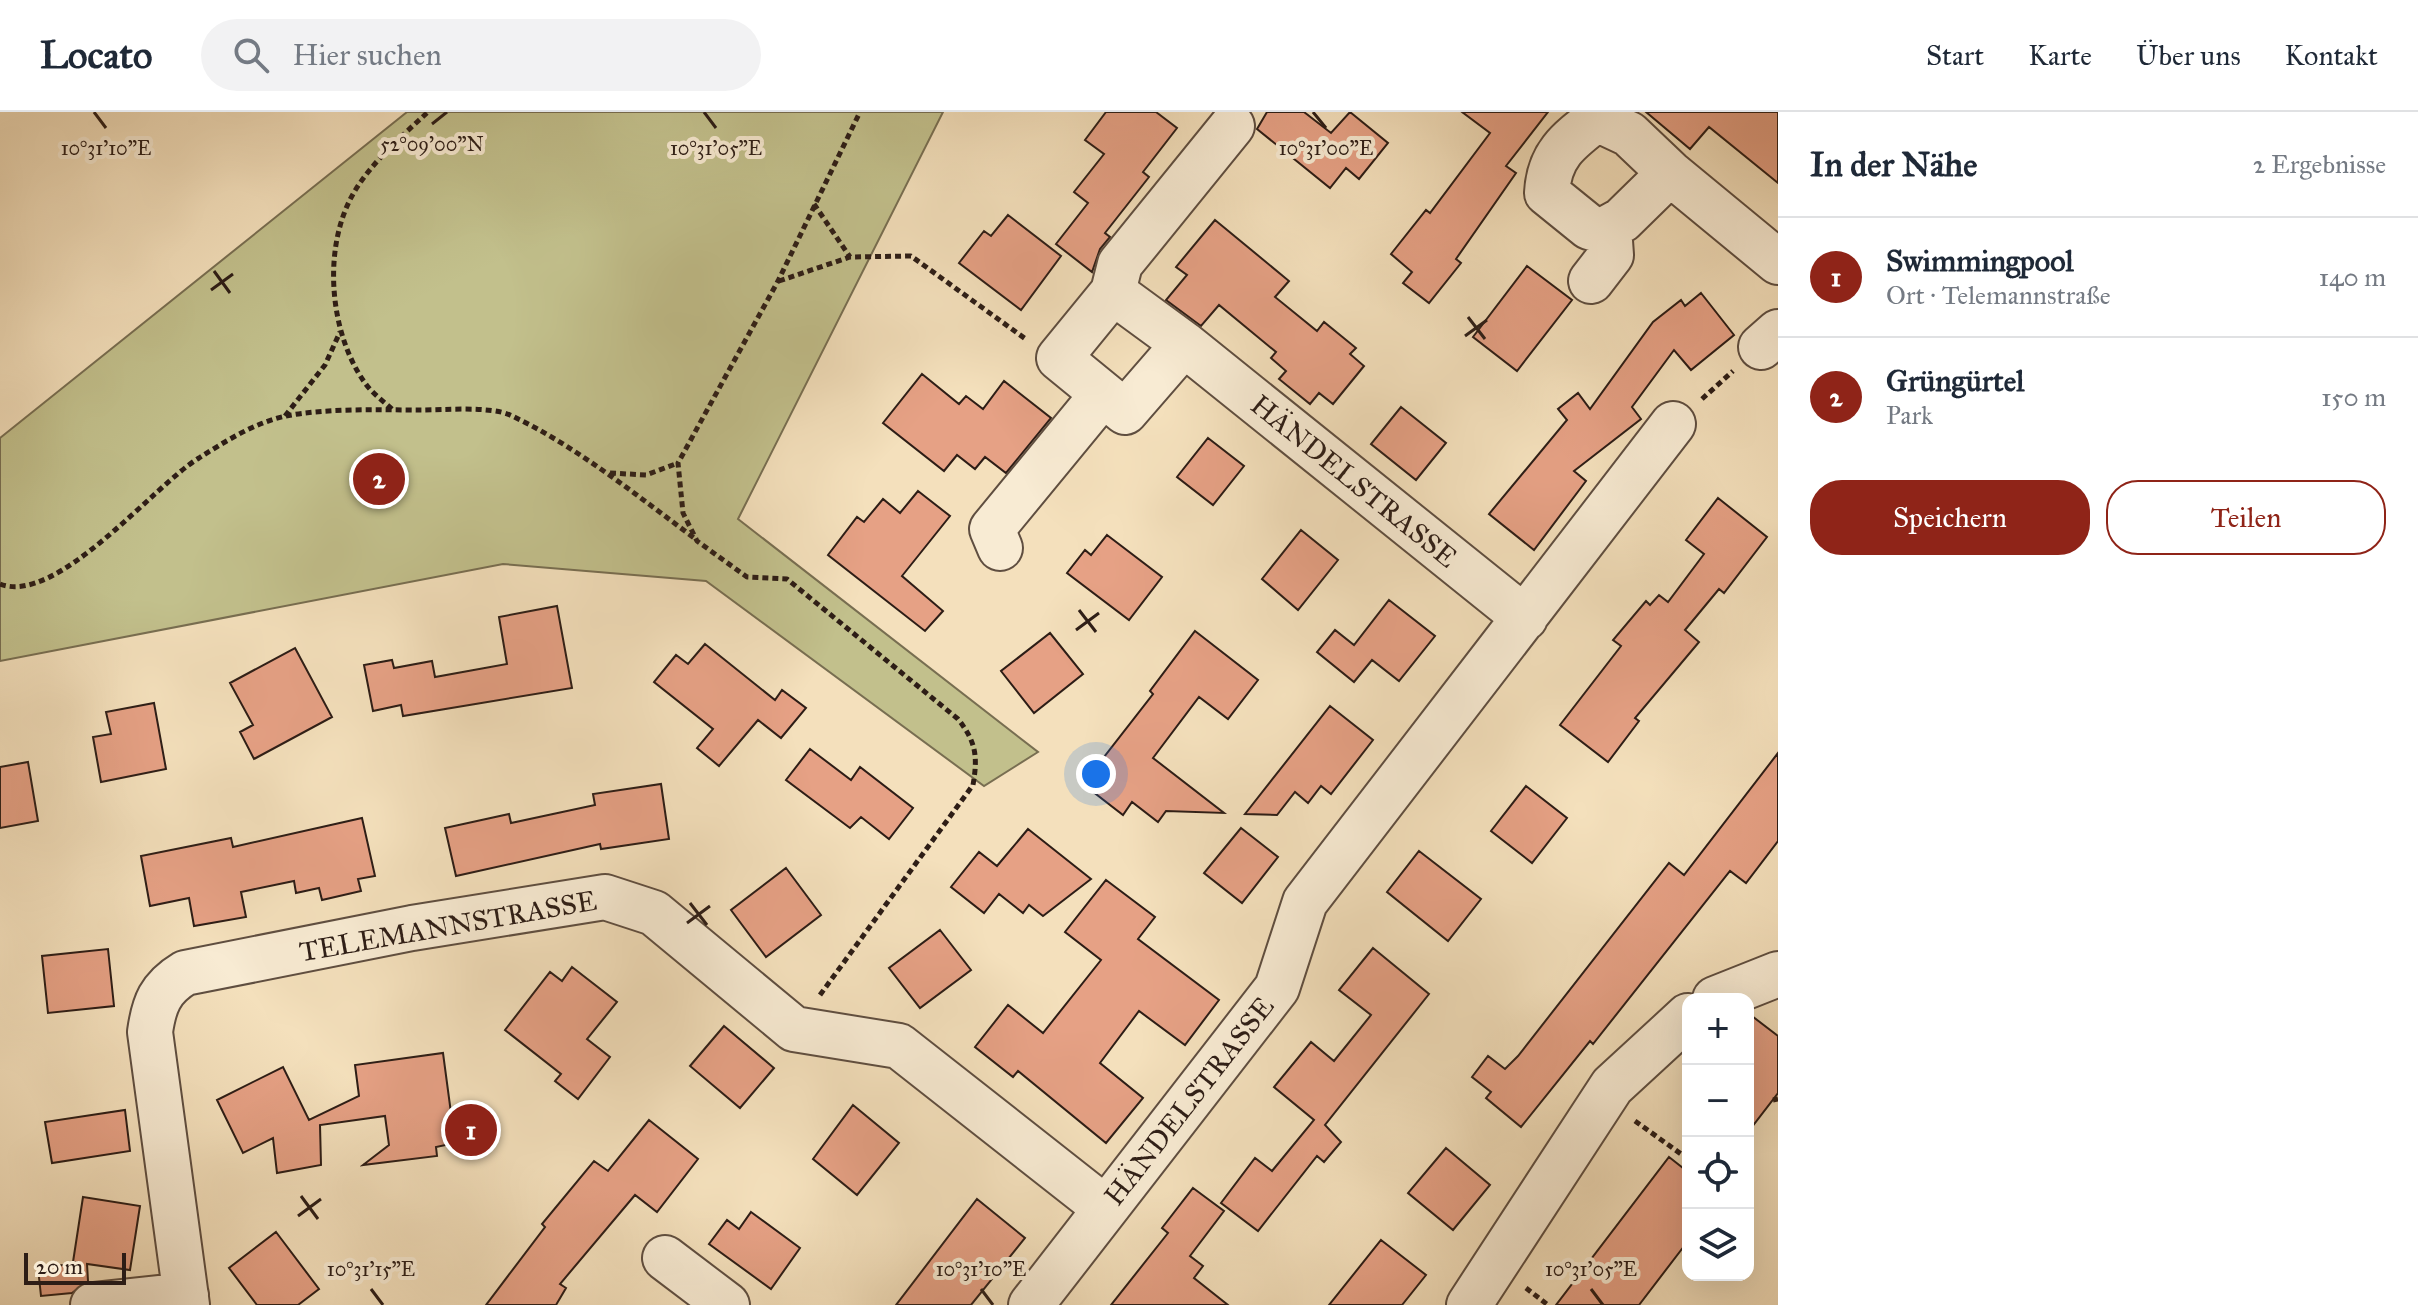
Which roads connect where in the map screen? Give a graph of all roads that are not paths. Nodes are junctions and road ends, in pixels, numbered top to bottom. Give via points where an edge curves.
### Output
1 (1232, 126) dead end
2 (1670, 173) junction
3 (1609, 227) junction
4 (1778, 262) edge
5 (1591, 281) dead end
6 (1113, 292) junction
7 (1184, 344) junction
8 (1103, 394) junction
9 (1673, 424) road end
10 (1000, 548) dead end
11 (1525, 618) junction
12 (1778, 974) edge
13 (1730, 993) edge
14 (1682, 1022) edge
15 (1105, 1208) junction
16 (665, 1258) dead end
17 (187, 1300) edge
18 (93, 1305) edge
19 (727, 1305) edge
20 (1031, 1305) edge
21 (1469, 1305) edge

1 - 6 street via 1120,264
2 - 3 street
2 - 3 street via 1629,134 1597,119 1577,134 1548,168 1547,193 1589,227
2 - 4 street
3 - 5 street via 1611,255
6 - 7 street, HÄNDELSTRASSE
6 - 8 street via 1059,358
7 - 8 street via 1125,412
7 - 11 street, HÄNDELSTRASSE
8 - 10 street via 992,529
9 - 11 street, HÄNDELSTRASSE
11 - 15 street, HÄNDELSTRASSE via 1305,902 1277,988
12 - 13 street
14 - 21 street via 1612,1086
15 - 17 street, TELEMANNSTRASSE via 899,1046 794,1029 654,913 605,897 412,928 185,973 166,984 154,1005 150,1032
15 - 20 street, HÄNDELSTRASSE
16 - 19 street
17 - 18 street

